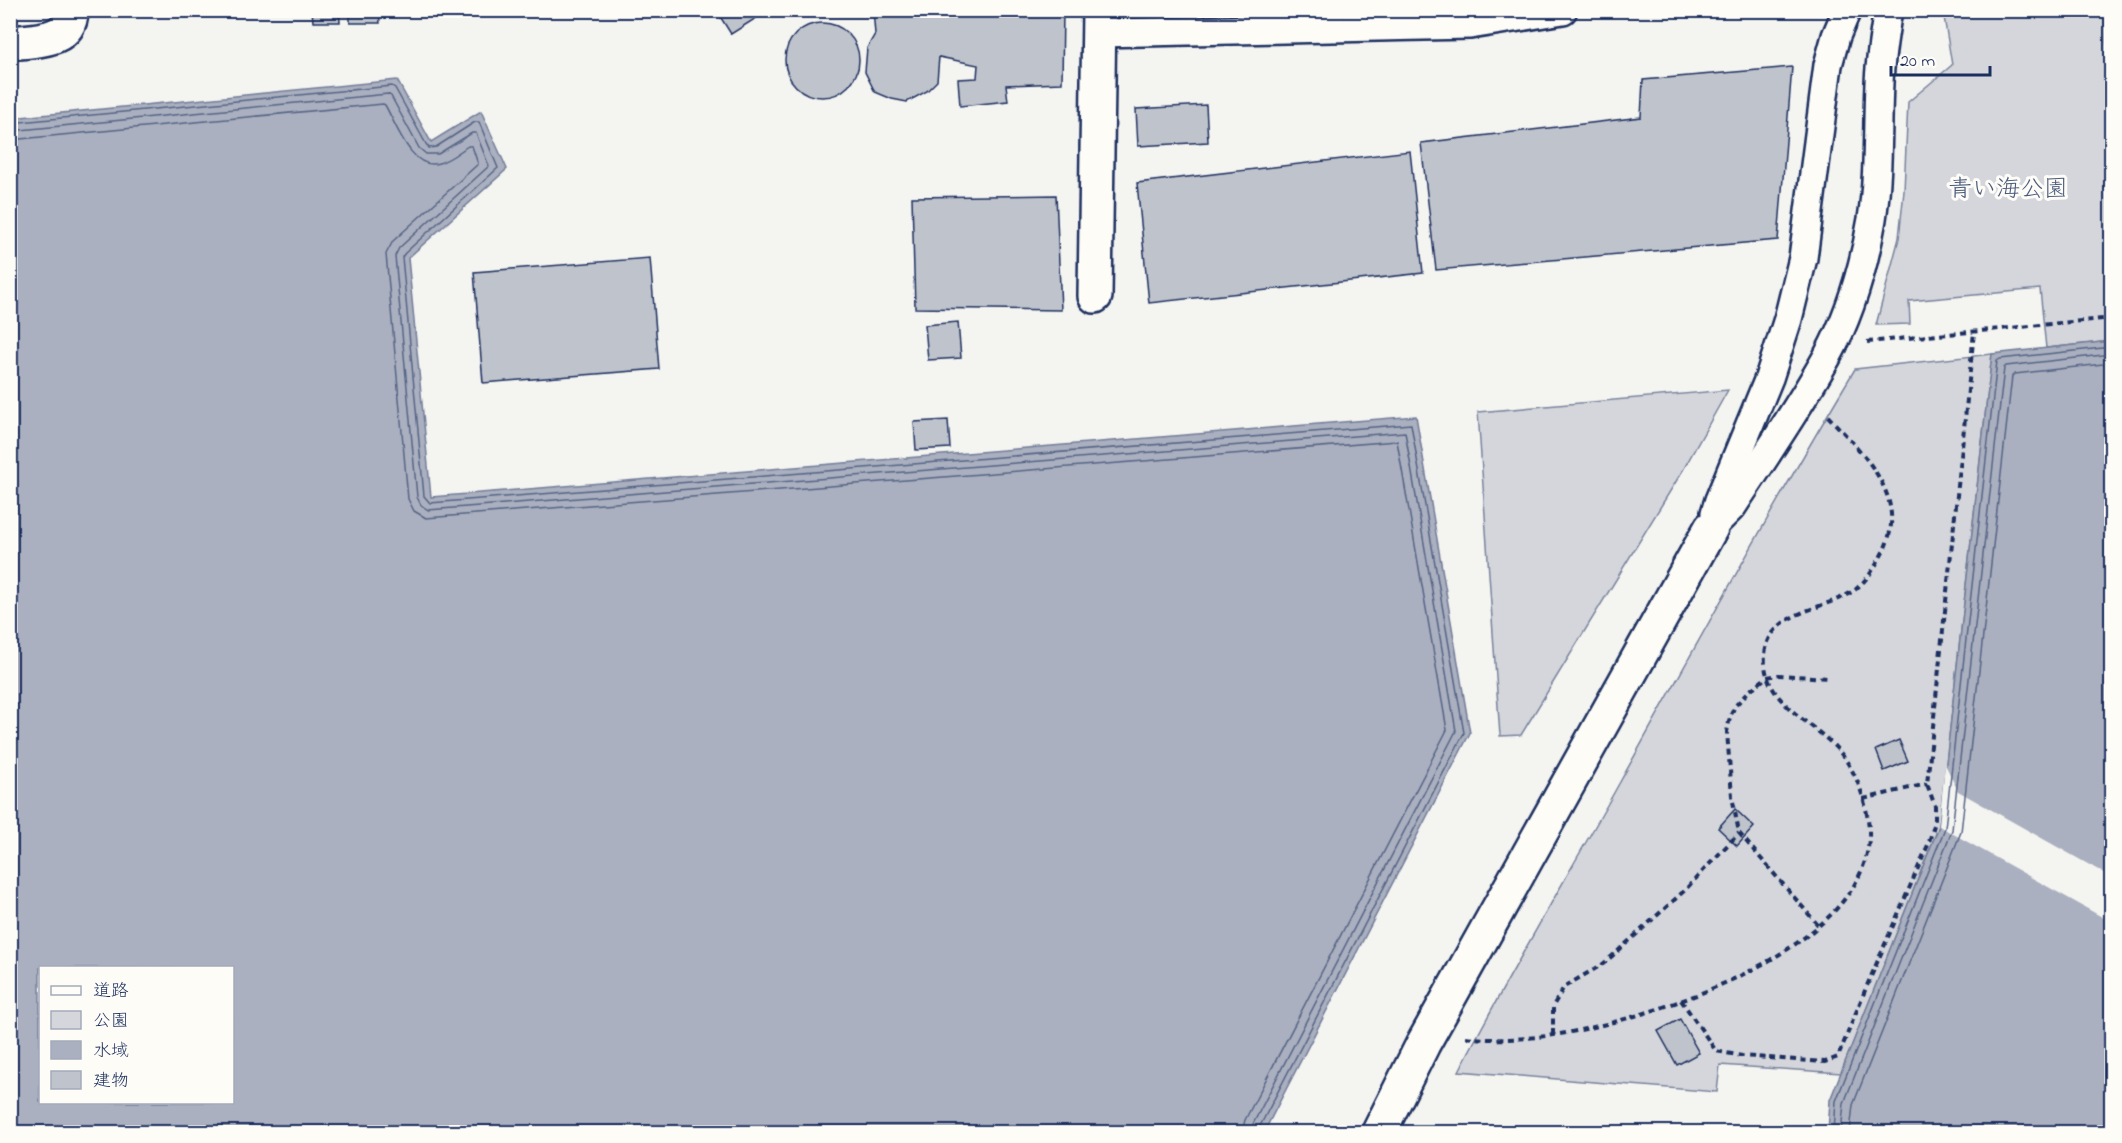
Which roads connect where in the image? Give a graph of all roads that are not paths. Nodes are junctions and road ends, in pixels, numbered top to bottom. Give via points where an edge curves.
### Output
1 (71, 10) edge
2 (1563, 10) edge
3 (1847, 10) edge
4 (1888, 10) edge
5 (1099, 22) edge
6 (10, 42) edge
7 (1095, 296) dead end
8 (1711, 528) junction
9 (1379, 1132) edge

1 - 6 street via 65,31 54,39
2 - 5 street via 1470,25
3 - 8 street via 1828,65 1804,248 1788,319
4 - 8 street via 1879,83 1872,218 1863,264 1843,323 1827,356 1732,507
5 - 7 street
8 - 9 street via 1423,1044

